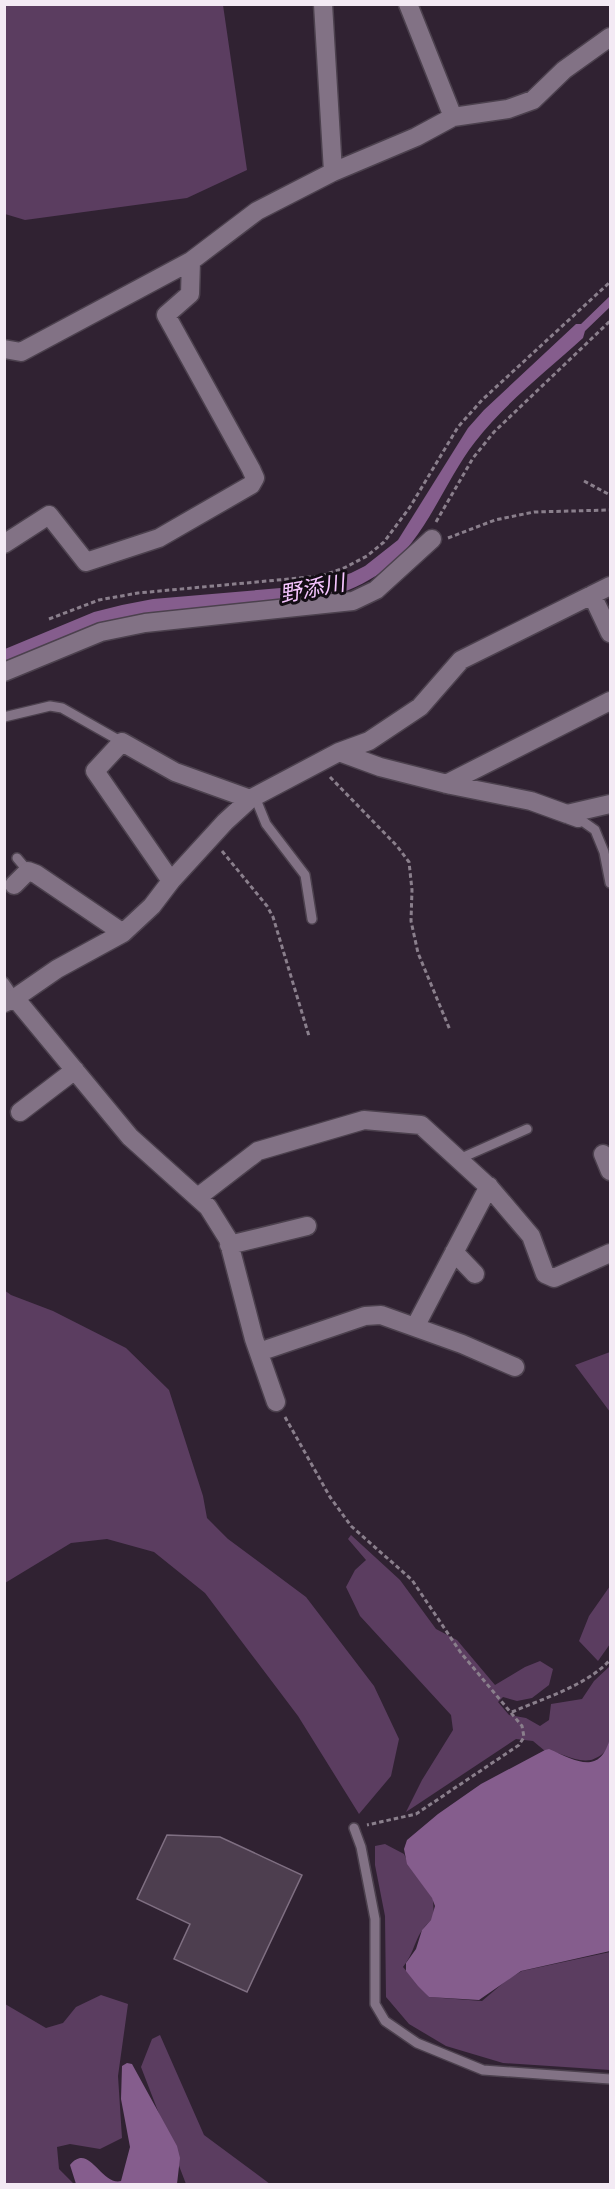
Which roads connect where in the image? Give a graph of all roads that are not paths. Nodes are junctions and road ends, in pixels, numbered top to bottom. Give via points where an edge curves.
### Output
1 (322, 4) edge
2 (408, 4) edge
3 (610, 37) edge
4 (453, 117) junction
5 (333, 172) junction
6 (191, 261) junction
7 (4, 349) edge
8 (432, 539) road end
9 (4, 544) edge
10 (610, 586) edge
11 (592, 595) junction
12 (610, 633) edge
13 (4, 672) edge
14 (610, 701) edge
15 (4, 717) edge
16 (122, 742) junction
17 (339, 752) junction
18 (446, 784) junction
19 (253, 798) junction
20 (610, 804) edge
21 (572, 816) junction
22 (171, 881) junction
23 (610, 883) edge
24 (14, 885) dead end
25 (312, 919) dead end
26 (123, 933) junction
27 (4, 982) edge
28 (10, 1001) edge
29 (75, 1070) junction
30 (20, 1112) dead end
31 (527, 1129) dead end
32 (603, 1154) dead end
33 (459, 1159) junction
34 (610, 1171) edge
35 (489, 1186) junction
36 (198, 1197) junction
37 (308, 1226) dead end
38 (229, 1245) junction
39 (454, 1252) junction
40 (610, 1253) edge
41 (475, 1274) dead end
42 (415, 1327) junction
43 (259, 1352) junction
44 (515, 1367) dead end
45 (276, 1402) road end
46 (354, 1828) road end
47 (610, 2079) edge

1 - 5 street
2 - 4 street
3 - 4 street via 564,70 532,100 508,109
4 - 5 street
5 - 6 street via 257,211
6 - 7 street via 21,351
6 - 9 street via 190,294 166,315 251,469 255,478 251,485 159,538 86,562 49,515
8 - 13 street via 376,590 353,601 146,623 101,632
10 - 11 street
11 - 12 street
11 - 17 street via 461,660 420,707 369,741
14 - 18 street
15 - 16 lane via 50,706 62,708
16 - 19 street via 175,772
16 - 22 street via 94,771
17 - 18 street
17 - 19 street
18 - 21 street via 531,801
19 - 22 street
19 - 25 lane via 266,824 305,875
20 - 21 street
21 - 23 lane via 595,830
22 - 26 street via 153,906
24 - 26 street via 23,865
26 - 28 street via 57,969
27 - 28 lane
28 - 29 street
29 - 30 street
29 - 36 street via 130,1137
31 - 33 lane
32 - 34 street
33 - 35 street
33 - 36 street via 421,1125 364,1120 258,1151
35 - 39 street
35 - 40 street via 531,1236 545,1274 554,1278
36 - 38 street
37 - 38 street
38 - 43 street
39 - 41 street
39 - 42 street
42 - 43 street via 381,1314 365,1316
42 - 44 street
43 - 45 street
46 - 47 lane via 375,1919 375,2004 384,2021 417,2043 483,2070

